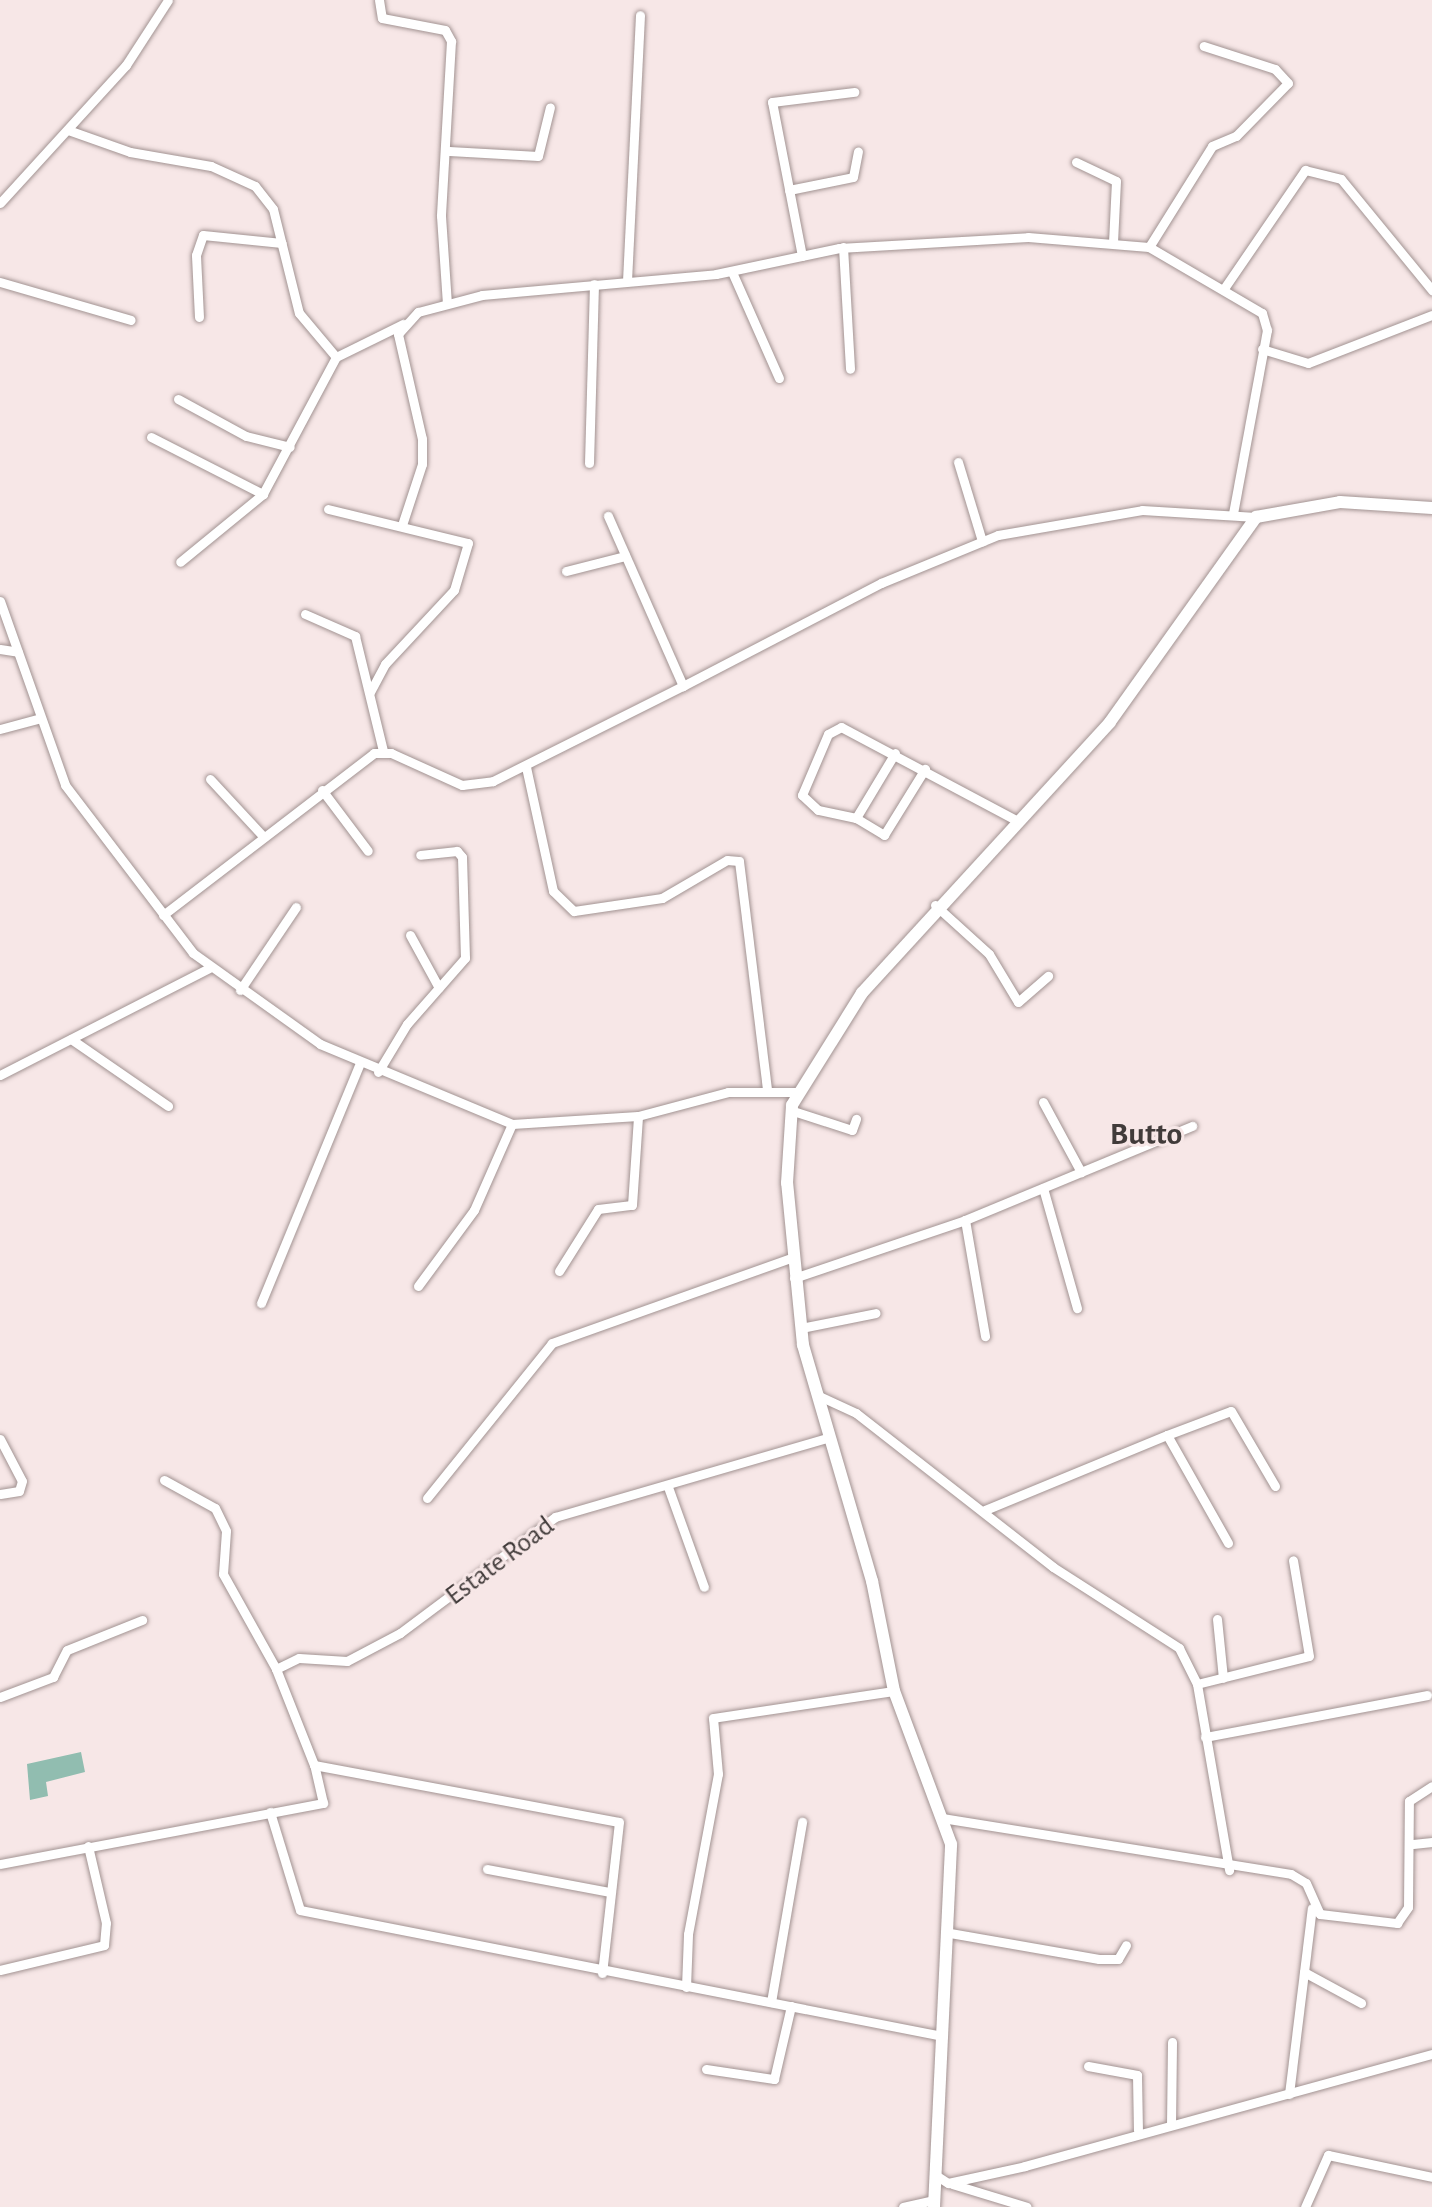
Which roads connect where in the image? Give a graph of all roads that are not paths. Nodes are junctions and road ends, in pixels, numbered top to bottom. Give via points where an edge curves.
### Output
1 (168, 0) edge
2 (379, 0) edge
3 (640, 15) dead end
4 (1204, 46) dead end
5 (854, 92) dead end
6 (550, 107) dead end
7 (68, 130) junction
8 (449, 151) junction
9 (858, 151) dead end
10 (1076, 162) dead end
11 (789, 190) junction
12 (0, 203) edge
13 (282, 243) junction
14 (1113, 243) junction
15 (843, 247) junction
16 (1149, 247) junction
17 (802, 256) junction
18 (732, 272) junction
19 (627, 281) junction
20 (0, 282) edge
21 (594, 284) junction
22 (1225, 287) junction
23 (1432, 290) edge
24 (447, 303) junction
25 (1432, 315) edge
26 (199, 317) dead end
27 (131, 320) dead end
28 (403, 324) junction
29 (1262, 349) junction
30 (336, 357) junction
31 (850, 369) dead end
32 (779, 378) dead end
33 (178, 399) dead end
34 (151, 437) dead end
35 (290, 447) junction
36 (958, 462) dead end
37 (589, 463) dead end
38 (263, 494) junction
39 (1432, 508) edge
40 (328, 509) dead end
41 (1233, 513) junction
42 (608, 516) dead end
43 (1256, 517) junction
44 (402, 525) junction
45 (982, 541) junction
46 (625, 556) junction
47 (180, 562) dead end
48 (566, 571) dead end
49 (0, 601) edge
50 (305, 614) dead end
51 (0, 649) edge
52 (18, 652) junction
53 (683, 686) junction
54 (370, 692) junction
55 (41, 718) junction
56 (0, 729) edge
57 (383, 751) junction
58 (895, 753) junction
59 (526, 767) junction
60 (925, 769) junction
61 (210, 779) dead end
62 (322, 790) junction
63 (856, 818) junction
64 (1016, 820) junction
65 (261, 834) junction
66 (368, 851) dead end
67 (420, 855) dead end
68 (935, 905) junction
69 (296, 907) dead end
70 (163, 915) junction
71 (410, 935) dead end
72 (209, 968) junction
73 (1048, 976) dead end
74 (439, 988) junction
75 (240, 990) junction
76 (71, 1039) junction
77 (360, 1063) junction
78 (378, 1072) junction
79 (0, 1075) edge
80 (767, 1090) junction
81 (796, 1092) junction
82 (1043, 1102) dead end
83 (168, 1106) dead end
84 (790, 1110) junction
85 (638, 1116) junction
86 (856, 1119) dead end
87 (512, 1124) junction
88 (1192, 1126) dead end
89 (1081, 1172) junction
90 (1043, 1188) junction
91 (965, 1220) junction
92 (793, 1257) junction
93 (559, 1271) dead end
94 (794, 1278) junction
95 (418, 1286) dead end
96 (261, 1303) dead end
97 (1077, 1308) dead end
98 (876, 1313) dead end
99 (801, 1328) junction
100 (985, 1336) dead end
101 (814, 1393) junction
102 (1167, 1435) junction
103 (827, 1438) junction
104 (0, 1439) edge
105 (164, 1480) dead end
106 (1275, 1486) dead end
107 (668, 1487) junction
108 (0, 1494) edge
109 (427, 1498) dead end
110 (985, 1510) junction
111 (1228, 1543) dead end
112 (1293, 1560) dead end
113 (704, 1587) dead end
114 (1217, 1619) dead end
115 (142, 1620) dead end
116 (276, 1669) junction
117 (1223, 1678) junction
118 (1197, 1684) junction
119 (894, 1691) junction
120 (1427, 1695) dead end
121 (0, 1697) edge
122 (1205, 1737) junction
123 (314, 1765) junction
124 (1432, 1786) edge
125 (270, 1812) junction
126 (942, 1818) junction
127 (802, 1822) dead end
128 (1432, 1842) edge
129 (1413, 1844) junction
130 (88, 1846) junction
131 (0, 1864) edge
132 (487, 1869) dead end
133 (1229, 1870) junction
134 (610, 1892) junction
135 (1312, 1908) junction
136 (950, 1933) junction
137 (1126, 1945) dead end
138 (0, 1970) edge
139 (1304, 1972) junction
140 (602, 1973) junction
141 (686, 1987) junction
142 (771, 2002) junction
143 (1361, 2003) dead end
144 (791, 2006) junction
145 (942, 2036) junction
146 (1172, 2042) dead end
147 (1432, 2054) edge
148 (1088, 2066) dead end
149 (706, 2069) dead end
150 (1289, 2094) junction
151 (1171, 2125) junction
152 (1138, 2130) junction
153 (934, 2174) junction
154 (1432, 2177) edge
155 (948, 2183) junction
156 (934, 2204) edge
157 (903, 2207) edge
158 (1027, 2207) edge
159 (1305, 2207) edge

1 - 7 street via 126,65
2 - 8 street via 382,18 450,35
3 - 19 street
4 - 16 street via 1275,69 1288,83 1236,136 1212,146
5 - 11 street via 772,102
6 - 8 street via 538,156
7 - 12 street via 15,178
7 - 13 street via 240,177 267,199
8 - 24 street via 441,216
9 - 11 street via 853,177
10 - 14 street via 1116,181
11 - 17 street
13 - 26 street via 203,235 196,255
13 - 30 street via 299,313
14 - 15 street via 1028,237
14 - 16 street
15 - 17 street
15 - 31 street
16 - 22 street
17 - 18 street
18 - 19 street
18 - 32 street
19 - 21 street
20 - 27 street
21 - 24 street
21 - 37 street
22 - 23 street via 1305,170 1341,179
22 - 29 street via 1262,313
24 - 28 street
25 - 29 street via 1308,363
28 - 30 street
28 - 44 street via 399,345 422,464
29 - 41 street
30 - 35 street
33 - 35 street via 246,436
34 - 38 street
35 - 38 street
36 - 45 street
38 - 47 street
39 - 43 street via 1340,502
40 - 44 street
41 - 43 street
41 - 45 street via 1142,510
42 - 46 street
43 - 64 street via 1110,722
44 - 54 street via 466,538 467,558 454,590 385,664
45 - 53 street via 853,596
46 - 48 street
46 - 53 street
49 - 52 street
50 - 54 street via 355,636
51 - 52 street
52 - 55 street
53 - 59 street
54 - 57 street
55 - 56 street
55 - 70 street via 65,785
57 - 59 street via 462,785
57 - 62 street
58 - 60 street
58 - 63 street
58 - 63 street via 841,727 828,734 802,795 828,814
59 - 80 street via 553,891 574,911 662,898 727,860 739,861
60 - 63 street via 884,835
60 - 64 street
61 - 65 street
62 - 65 street
62 - 66 street
64 - 68 street
65 - 70 street
67 - 74 street via 457,851 462,857 465,958
68 - 73 street via 989,954 1018,1002
68 - 81 street via 829,1036
69 - 75 street
70 - 72 street
71 - 74 street
72 - 75 street
72 - 76 street
74 - 78 street
75 - 77 street
76 - 79 street
76 - 83 street
77 - 78 street
77 - 96 street
78 - 87 street
80 - 81 street
80 - 85 street via 705,1095
81 - 84 street
82 - 89 street
84 - 86 street via 852,1130
84 - 92 street
85 - 87 street
85 - 93 street via 632,1205 598,1209
87 - 95 street via 474,1210
88 - 89 street
89 - 90 street
90 - 91 street
90 - 97 street
91 - 94 street
91 - 100 street
92 - 94 street
92 - 109 street via 552,1343
94 - 99 street
98 - 99 street
99 - 101 street
101 - 103 street
101 - 110 street via 856,1413
102 - 106 street via 1231,1411
102 - 110 street
102 - 111 street
103 - 107 street, Estate Road
103 - 119 street via 872,1581
104 - 108 street via 22,1481 19,1491
105 - 116 street via 215,1508 226,1531 223,1574
107 - 113 street
107 - 116 street, Estate Road via 547,1520 400,1633 347,1661 299,1658
110 - 118 street via 1053,1567 1172,1641
112 - 117 street via 1309,1656
114 - 117 street
115 - 121 street via 67,1650 53,1677
116 - 123 street
117 - 118 street
118 - 122 street
119 - 126 street
119 - 141 street via 713,1718 719,1763 688,1934
120 - 122 street
122 - 133 street
123 - 125 street via 323,1803
123 - 134 street via 616,1820 622,1829
124 - 129 street via 1410,1797
125 - 130 street
125 - 140 street via 300,1910
126 - 133 street
126 - 136 street via 951,1844
127 - 142 street
128 - 129 street
129 - 135 street via 1401,1922
130 - 131 street
130 - 138 street via 106,1923 104,1945
132 - 134 street
133 - 135 street via 1301,1877
134 - 140 street
135 - 139 street
136 - 137 street via 1099,1959 1118,1959
136 - 145 street
139 - 143 street
139 - 150 street
140 - 141 street
141 - 142 street
142 - 144 street
144 - 145 street
144 - 149 street via 769,2082
145 - 153 street
146 - 151 street
147 - 150 street
148 - 152 street via 1137,2075
150 - 151 street
151 - 152 street
152 - 155 street
153 - 155 street
153 - 156 street
154 - 159 street via 1328,2155
155 - 158 street
156 - 157 street

